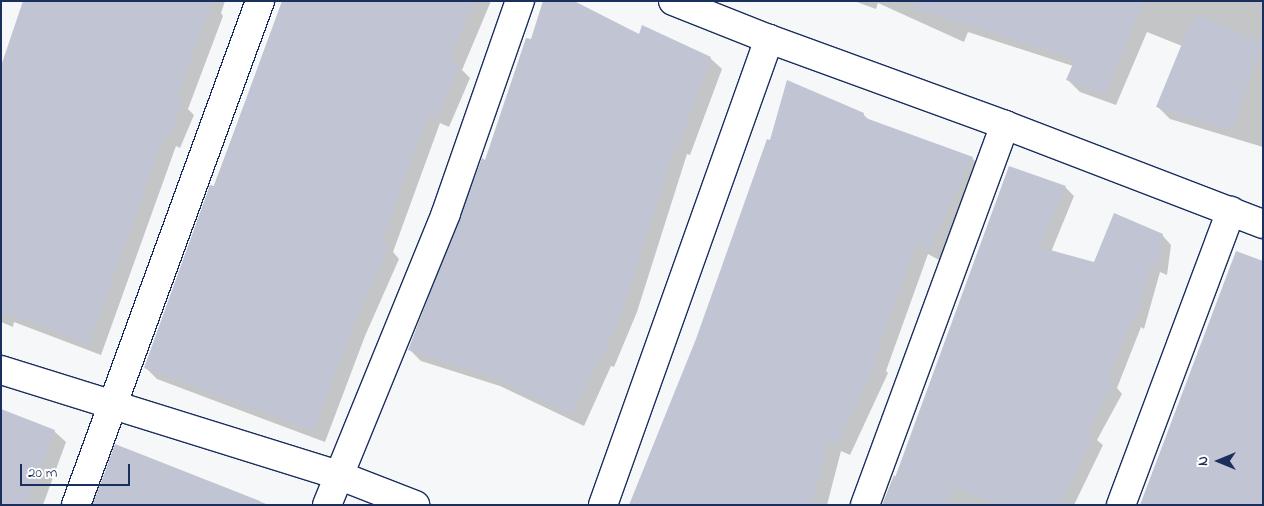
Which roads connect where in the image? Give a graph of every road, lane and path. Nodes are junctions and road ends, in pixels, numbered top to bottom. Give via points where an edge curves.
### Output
1 (260, 1) edge
2 (520, 1) edge
3 (673, 1) edge
4 (769, 39) junction
5 (1005, 125) junction
6 (1231, 212) junction
7 (1263, 224) edge
8 (1, 370) edge
9 (113, 406) junction
10 (338, 475) junction
11 (76, 505) edge
12 (327, 505) edge
13 (414, 505) edge
14 (603, 505) edge
15 (864, 505) edge
16 (1121, 505) edge

1 - 9 street
2 - 10 street via 446,212
3 - 4 street
4 - 5 street
4 - 14 street
5 - 6 street
5 - 15 street
6 - 7 street
6 - 16 street
8 - 9 street
9 - 10 street
9 - 11 street
10 - 12 street
10 - 13 street

